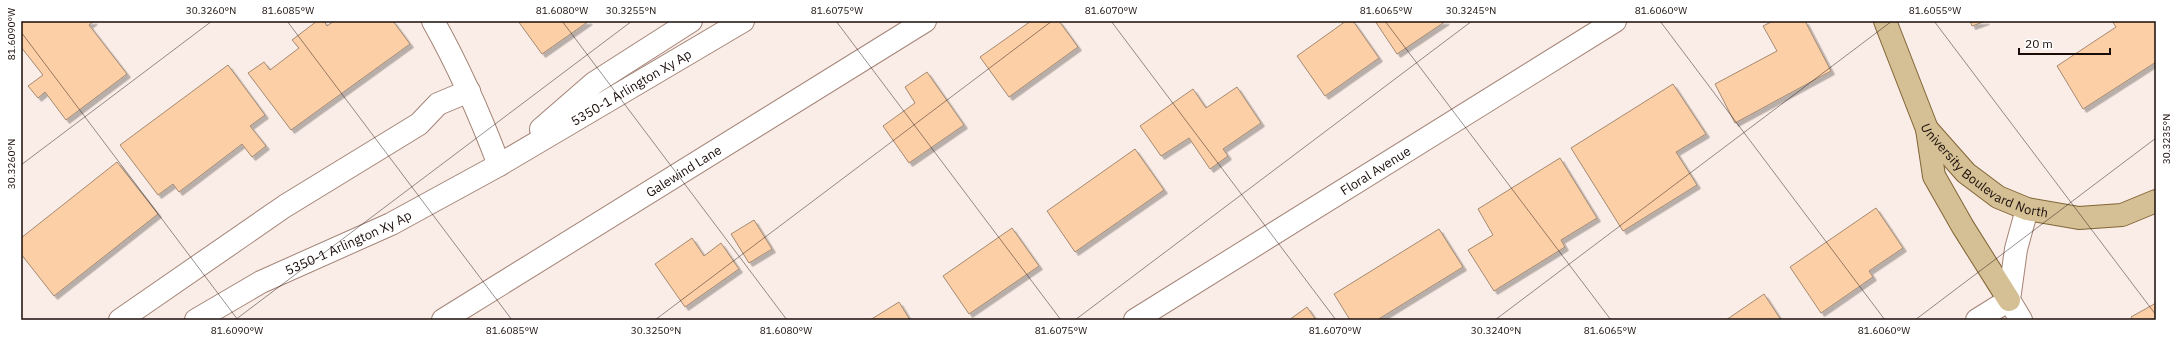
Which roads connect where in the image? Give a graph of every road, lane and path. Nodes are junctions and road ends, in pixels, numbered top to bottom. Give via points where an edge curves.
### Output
1 (432, 21) edge
2 (691, 21) edge
3 (743, 21) edge
4 (925, 21) edge
5 (1615, 21) edge
6 (1885, 21) edge
7 (469, 91) junction
8 (1927, 129) junction
9 (499, 165) junction
10 (2156, 201) edge
11 (2027, 209) junction
12 (2008, 300) junction
13 (120, 320) edge
14 (196, 320) edge
15 (443, 320) edge
16 (1135, 320) edge
17 (1977, 320) edge
18 (2020, 320) edge

1 - 7 street
2 - 9 street, 5350-1 Arlington Xy Ap via 594,83
3 - 9 street, 5350-1 Arlington Xy Ap
4 - 15 street, Galewind Lane
5 - 16 street, Floral Avenue
6 - 8 main road, University Boulevard North
7 - 9 street
7 - 13 street via 438,104 419,124 285,206
8 - 11 main road, University Boulevard North via 1966,173 1998,197
8 - 12 main road via 1934,176
9 - 14 street, 5350-1 Arlington Xy Ap via 392,224 261,282
10 - 11 main road, University Boulevard North via 2122,215 2079,218
11 - 12 street via 2016,249
12 - 17 street
12 - 18 street

